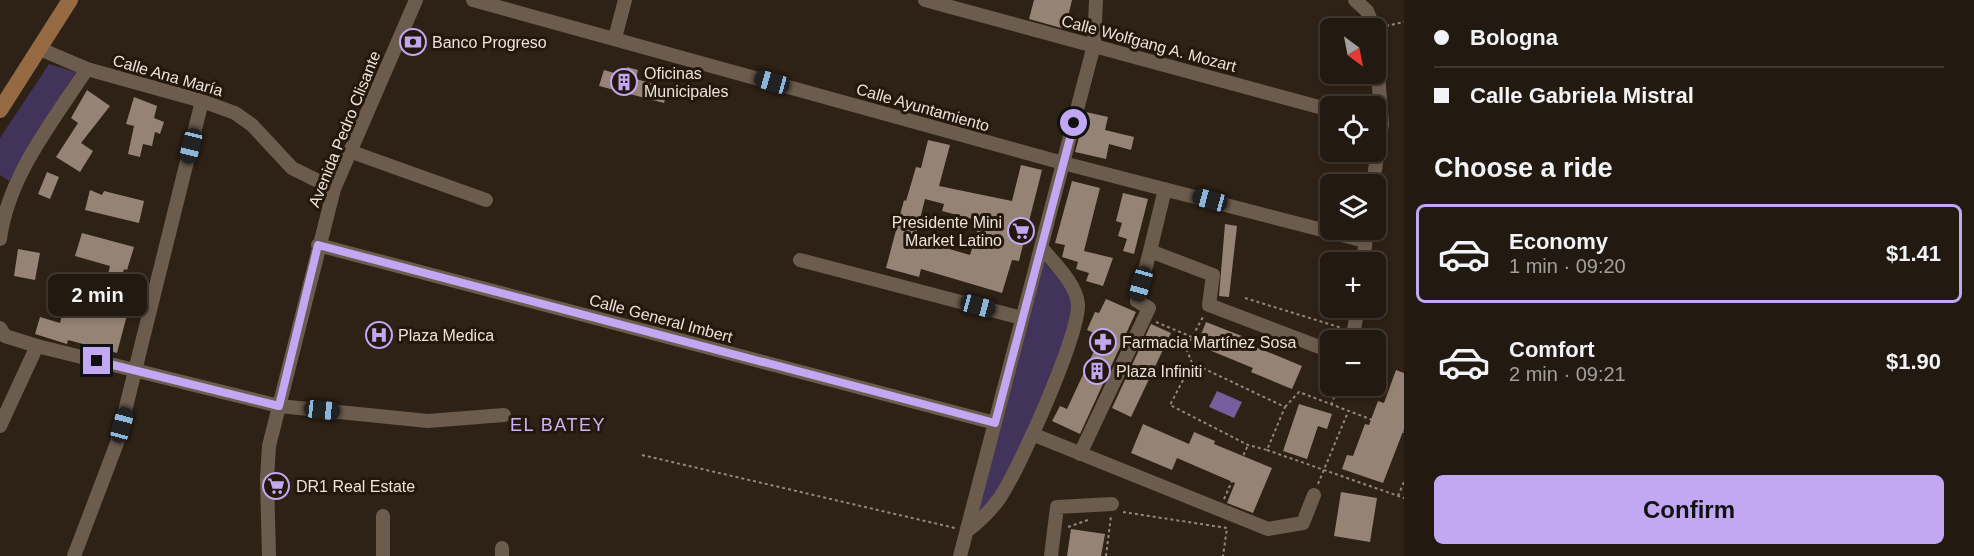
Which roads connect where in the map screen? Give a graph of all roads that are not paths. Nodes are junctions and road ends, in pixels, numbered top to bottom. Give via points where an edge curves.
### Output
1 (70, 0) edge
2 (416, 0) edge
3 (473, 0) edge
4 (625, 0) edge
5 (925, 0) edge
6 (1096, 0) edge
7 (1356, 0) edge
8 (1372, 18) edge
9 (615, 38) junction
10 (1094, 45) junction
11 (40, 49) junction
12 (87, 69) junction
13 (202, 101) junction
14 (1320, 107) edge
15 (0, 110) edge
16 (350, 151) junction
17 (1376, 162) edge
18 (1063, 163) junction
19 (1375, 170) dead end
20 (334, 189) junction
21 (1165, 189) junction
22 (486, 200) dead end
23 (1320, 224) edge
24 (0, 239) edge
25 (318, 245) junction
26 (1041, 247) junction
27 (1150, 251) junction
28 (800, 260) dead end
29 (1022, 318) junction
30 (0, 328) edge
31 (37, 346) junction
32 (1320, 347) edge
33 (136, 371) junction
34 (279, 406) junction
35 (504, 416) dead end
36 (995, 423) junction
37 (0, 426) edge
38 (1032, 434) junction
39 (1080, 454) junction
40 (1314, 495) road end
41 (1112, 508) road end
42 (383, 516) dead end
43 (967, 531) junction
44 (74, 556) edge
45 (269, 556) edge
46 (383, 556) edge
47 (960, 556) edge
48 (1051, 556) edge

1 - 11 main road
2 - 16 street, Avenida Pedro Clisante
3 - 9 street, Calle Ayuntamiento
4 - 9 street
5 - 10 street, Calle Wolfgang A. Mozart
6 - 10 street
7 - 8 street
9 - 18 street, Calle Ayuntamiento
10 - 14 street, Calle Wolfgang A. Mozart
10 - 18 street
11 - 12 street, Calle Ana María
11 - 15 main road
12 - 13 street, Calle Ana María
12 - 24 street via 25,164
13 - 20 street, Calle Ana María via 244,118 292,168
13 - 33 street
16 - 20 street, Avenida Pedro Clisante
16 - 22 street
17 - 19 street
18 - 21 street, Calle Ayuntamiento
18 - 26 street
20 - 25 street, Avenida Pedro Clisante
21 - 23 street, Calle Ayuntamiento
21 - 27 street
25 - 34 street, Avenida Pedro Clisante
25 - 36 street, Calle General Imbert
26 - 29 street
26 - 38 street via 1070,285 1078,304 1075,324
27 - 32 street via 1213,275 1209,305
27 - 39 street via 1137,301 1149,308
28 - 29 street
29 - 36 street
30 - 31 street via 5,336
31 - 33 street
31 - 37 street
33 - 34 street
33 - 44 street via 117,443
34 - 35 street via 428,421
34 - 45 street, Avenida Pedro Clisante via 269,446
36 - 43 street
38 - 39 street
38 - 43 street via 1000,498
39 - 40 street via 1268,530 1303,524
41 - 48 street via 1057,507
42 - 46 street
43 - 47 street

